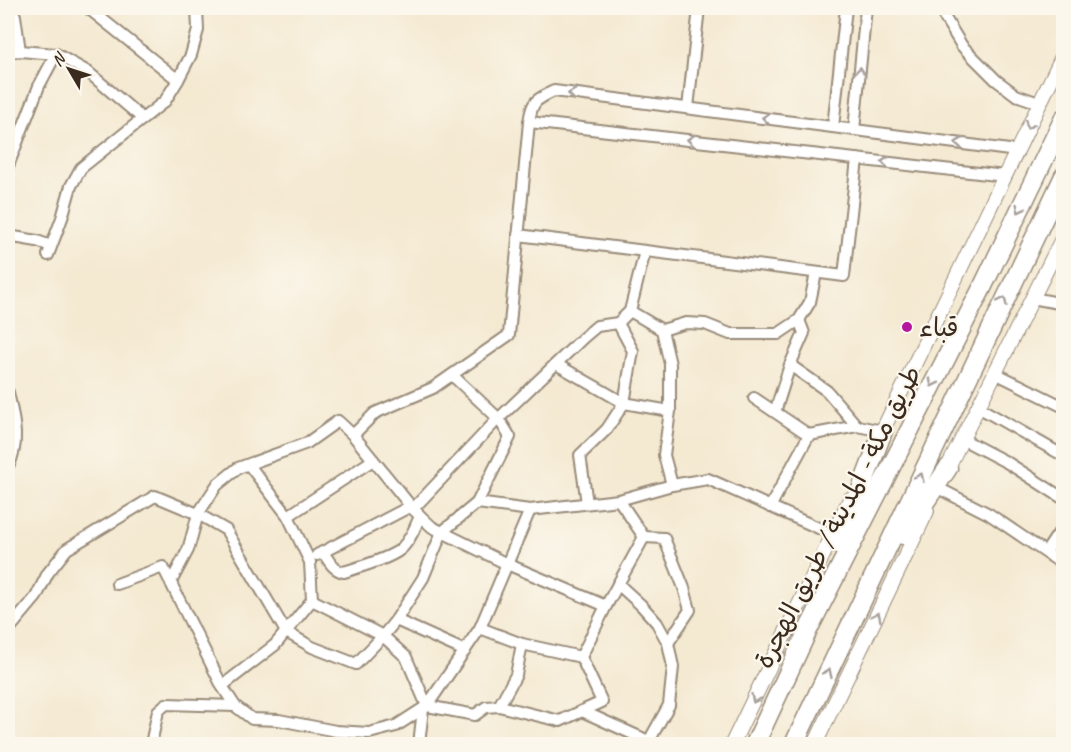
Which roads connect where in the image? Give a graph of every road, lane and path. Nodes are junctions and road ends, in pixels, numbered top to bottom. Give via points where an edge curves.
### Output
1 (12, 8) edge
2 (87, 8) edge
3 (197, 8) edge
4 (699, 8) edge
5 (846, 8) edge
6 (866, 8) edge
7 (939, 8) edge
8 (20, 51) junction
9 (8, 52) edge
10 (1064, 53) edge
11 (56, 54) junction
12 (178, 80) junction
13 (1039, 103) junction
14 (688, 108) junction
15 (1064, 118) edge
16 (143, 119) junction
17 (529, 122) junction
18 (833, 127) junction
19 (854, 130) junction
20 (1017, 151) junction
21 (857, 159) junction
22 (8, 166) edge
23 (1005, 176) junction
24 (1064, 176) edge
25 (518, 235) junction
26 (1064, 235) edge
27 (8, 236) edge
28 (645, 251) junction
29 (816, 273) junction
30 (1032, 298) junction
31 (1064, 304) edge
32 (630, 311) junction
33 (799, 320) junction
34 (618, 323) junction
35 (662, 330) junction
36 (556, 364) junction
37 (790, 365) junction
38 (995, 373) junction
39 (452, 375) junction
40 (8, 392) edge
41 (754, 398) dead end
42 (624, 403) junction
43 (978, 407) junction
44 (1064, 407) edge
45 (670, 411) junction
46 (775, 412) junction
47 (499, 419) junction
48 (857, 426) junction
49 (883, 431) junction
50 (353, 435) junction
51 (809, 435) junction
52 (962, 439) junction
53 (1064, 456) edge
54 (373, 460) junction
55 (249, 465) junction
56 (8, 466) edge
57 (948, 468) junction
58 (672, 485) junction
59 (938, 488) junction
60 (618, 500) junction
61 (1064, 500) edge
62 (477, 503) junction
63 (587, 504) junction
64 (770, 507) junction
65 (530, 510) junction
66 (415, 511) junction
67 (198, 514) junction
68 (288, 516) junction
69 (1064, 525) edge
70 (442, 532) junction
71 (832, 534) junction
72 (645, 537) junction
73 (323, 552) junction
74 (1046, 552) junction
75 (309, 560) junction
76 (507, 564) junction
77 (1064, 564) edge
78 (171, 582) junction
79 (117, 584) dead end
80 (618, 584) junction
81 (867, 589) junction
82 (312, 600) junction
83 (606, 606) junction
84 (396, 620) junction
85 (8, 628) edge
86 (480, 628) junction
87 (808, 628) junction
88 (286, 632) junction
89 (383, 636) junction
90 (668, 643) junction
91 (522, 644) junction
92 (465, 651) junction
93 (581, 657) junction
94 (222, 686) junction
95 (235, 706) junction
96 (499, 706) junction
97 (425, 707) junction
98 (582, 711) junction
99 (652, 743) edge
100 (151, 744) edge
101 (419, 744) edge
102 (732, 744) edge
103 (755, 744) edge
104 (794, 744) edge
105 (815, 744) edge

1 - 8 street
2 - 12 street
3 - 12 street via 198,30
4 - 14 street
5 - 18 street
19 -> 6 street
7 - 13 street via 963,46 996,80 1016,95
8 - 9 street
8 - 11 street
10 - 13 main road
11 - 16 street via 88,72
11 - 22 street via 39,86
12 - 16 street via 165,101
13 -> 20 main road
14 -> 17 street via 554,91 539,98 531,108
18 -> 14 street
15 -> 87 highway, طريق مكة - المدينة / طريق الهجرة
16 - 27 street via 81,168 50,250 37,241
21 -> 17 street
17 - 25 street
18 - 19 street
20 -> 19 street
20 - 23 main road
23 -> 21 street
21 - 29 street via 844,276
23 - 49 main road
81 -> 24 highway, طريق مكة - المدينة / طريق الهجرة
25 - 28 street
25 - 39 street via 508,335
26 - 30 main road
28 - 29 street
28 - 32 street
29 - 33 street via 810,302
30 - 31 street
30 - 38 main road
32 - 34 street
32 - 35 street
33 - 35 street via 778,334 730,334 705,324 686,323
33 - 37 street via 804,333
34 - 36 street via 597,326
34 - 42 street via 633,351
35 - 45 street via 670,364
36 - 42 street
36 - 47 street
37 - 46 street
37 - 48 street via 827,391
38 - 43 main road
38 - 44 street
39 - 47 street
39 - 50 street via 434,388 375,413
40 - 56 street via 16,440
41 - 46 street
42 - 45 street
42 - 63 street via 607,429 580,455
43 - 52 main road
43 - 53 street
45 - 58 street via 664,455
46 - 51 street
47 - 62 street via 510,436
47 - 66 street
48 - 49 street
48 - 51 street
49 - 71 main road
49 - 87 highway
50 - 54 street
50 - 55 street via 338,422 307,443
51 - 64 street
52 - 57 main road
52 - 61 street via 1008,463
54 - 66 street
54 - 68 street
55 - 67 street via 238,468 217,485
55 - 68 street
57 - 59 main road
57 - 81 highway
58 - 60 street
58 - 64 street via 708,479
59 - 74 street via 989,514
105 -> 59 main road
60 - 63 street
60 - 72 street
62 - 65 street
62 - 70 street
63 - 65 street
64 - 71 street
65 - 76 street
66 - 70 street
66 - 73 street
66 - 73 street via 408,541 391,555 344,573 333,567
67 - 78 street via 188,550
67 - 85 street via 155,496 67,549 36,597
67 - 88 street via 226,530
68 - 75 street
69 - 74 street
70 - 76 street
70 - 84 street via 423,578
71 -> 102 main road
72 - 80 street
72 - 90 street via 664,538 690,610
73 - 75 street
74 - 77 street
75 - 82 street
76 - 83 street
76 - 86 street
78 - 79 street via 163,567
78 - 94 street
80 - 83 street
80 - 90 street via 657,623
104 -> 81 highway, طريق مكة - المدينة / طريق الهجرة
82 - 88 street
82 - 89 street
83 - 93 street
84 - 89 street
84 - 92 street
86 - 91 street
86 - 92 street
87 - 103 highway, طريق مكة - المدينة / طريق الهجرة
88 - 89 street via 356,664
88 - 94 street
89 - 97 street via 406,657
90 - 99 street via 673,667 669,705
91 - 93 street
91 - 96 street via 516,675
92 - 97 street
93 - 98 street via 602,702
94 - 95 street
95 - 97 street via 252,718 369,733 396,726
95 - 100 street via 166,704 158,711
96 - 97 street via 486,707 475,715
96 - 98 street via 560,721
97 - 101 street
98 - 99 street

